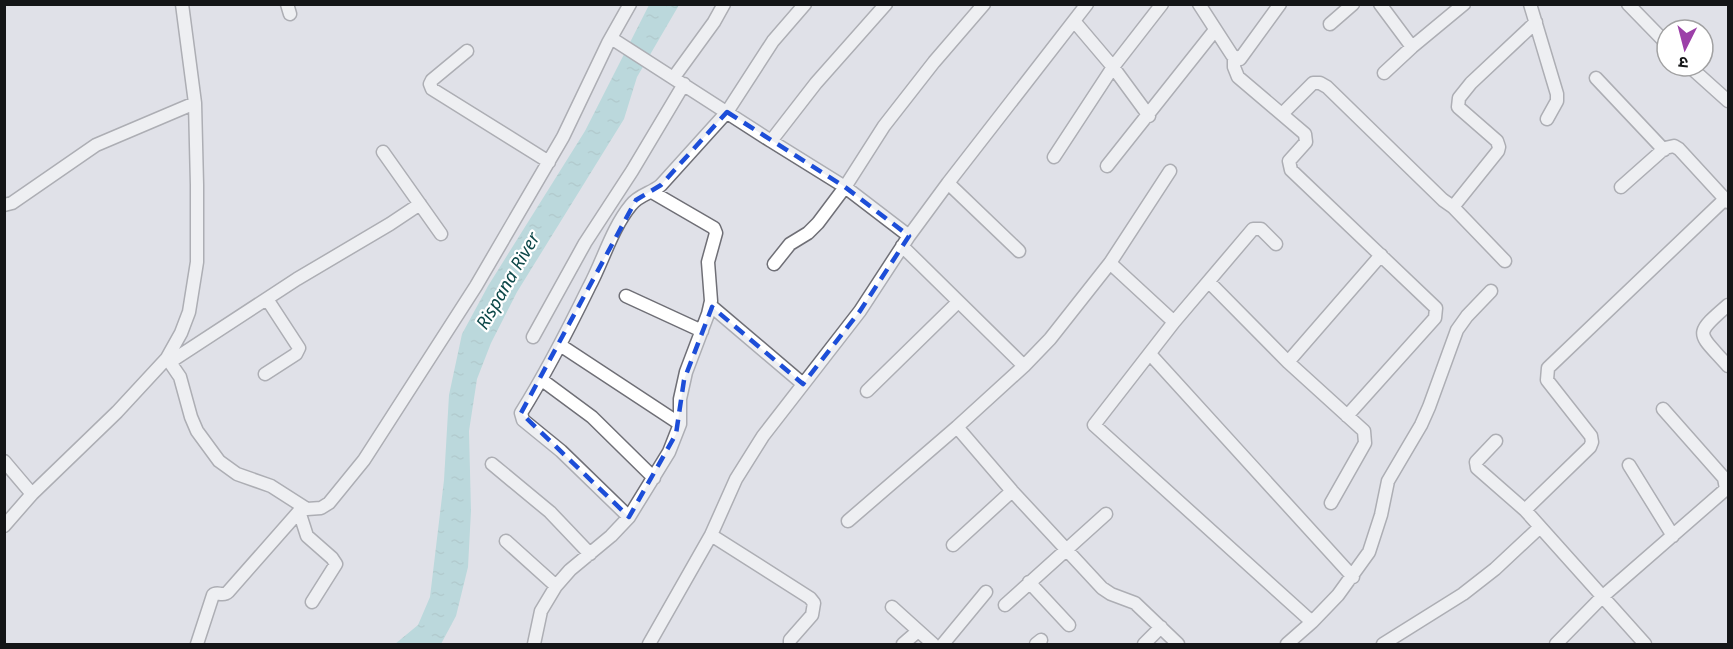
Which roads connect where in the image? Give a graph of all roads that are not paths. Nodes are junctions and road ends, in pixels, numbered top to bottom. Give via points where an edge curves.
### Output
1 (630, 4) edge
2 (724, 4) edge
3 (805, 4) edge
4 (886, 4) edge
5 (984, 4) edge
6 (1087, 4) edge
7 (1162, 4) edge
8 (1199, 4) edge
9 (1280, 4) edge
10 (1353, 4) edge
11 (1380, 4) edge
12 (1464, 4) edge
13 (1530, 4) edge
14 (1628, 4) edge
15 (180, 8) edge
16 (1074, 21) junction
17 (1536, 22) junction
18 (1330, 24) dead end
19 (1215, 30) junction
20 (1655, 32) edge
21 (616, 41) junction
22 (1412, 47) junction
23 (467, 51) dead end
24 (1234, 58) junction
25 (1113, 66) junction
26 (1384, 73) dead end
27 (1596, 78) dead end
28 (1702, 78) edge
29 (679, 80) junction
30 (1728, 101) edge
31 (195, 103) junction
32 (727, 112) junction
33 (1283, 113) junction
34 (1149, 116) junction
35 (1547, 119) dead end
36 (771, 141) junction
37 (1664, 150) junction
38 (383, 152) dead end
39 (1054, 157) dead end
40 (549, 162) junction
41 (1107, 166) dead end
42 (1170, 171) dead end
43 (948, 183) junction
44 (845, 187) junction
45 (1621, 187) dead end
46 (652, 192) junction
47 (1727, 200) edge
48 (420, 204) junction
49 (4, 205) edge
50 (1453, 207) junction
51 (441, 234) dead end
52 (905, 241) junction
53 (1276, 244) dead end
54 (1019, 250) dead end
55 (1381, 255) junction
56 (1505, 261) dead end
57 (1110, 263) junction
58 (774, 264) dead end
59 (1209, 282) junction
60 (1491, 291) dead end
61 (626, 296) dead end
62 (267, 299) junction
63 (958, 302) junction
64 (710, 305) junction
65 (1728, 305) edge
66 (1174, 322) junction
67 (702, 332) junction
68 (533, 337) dead end
69 (560, 345) junction
70 (1150, 354) junction
71 (168, 360) junction
72 (1288, 362) junction
73 (1024, 366) junction
74 (1728, 366) edge
75 (265, 374) dead end
76 (542, 380) junction
77 (803, 384) junction
78 (867, 391) dead end
79 (1663, 409) dead end
80 (1347, 416) junction
81 (680, 424) junction
82 (957, 427) junction
83 (1496, 441) dead end
84 (4, 461) edge
85 (492, 464) dead end
86 (1629, 465) dead end
87 (654, 478) junction
88 (1012, 490) junction
89 (32, 494) junction
90 (1331, 503) dead end
91 (301, 509) junction
92 (1525, 510) junction
93 (1106, 514) dead end
94 (629, 517) junction
95 (848, 521) dead end
96 (4, 526) edge
97 (1540, 527) junction
98 (711, 535) junction
99 (1673, 536) junction
100 (506, 541) dead end
101 (953, 544) dead end
102 (1066, 549) junction
103 (590, 554) junction
104 (1353, 577) junction
105 (1029, 582) junction
106 (556, 586) junction
107 (986, 592) dead end
108 (1602, 597) junction
109 (312, 602) dead end
110 (1005, 605) dead end
111 (892, 607) dead end
112 (1312, 622) junction
113 (1068, 625) dead end
114 (1161, 627) junction
115 (918, 631) junction
116 (196, 645) edge
117 (534, 645) edge
118 (649, 645) edge
119 (790, 645) edge
120 (903, 645) edge
121 (933, 645) edge
122 (943, 645) edge
123 (1144, 645) edge
124 (1178, 645) edge
125 (1287, 645) edge
126 (1383, 645) edge
127 (1556, 645) edge
128 (1645, 645) edge

1 - 21 street
2 - 29 street
3 - 32 street via 773,41
4 - 36 street
5 - 44 street via 884,126
6 - 16 street
7 - 25 street
8 - 19 street
9 - 24 street via 1244,56
10 - 18 street
11 - 22 street
12 - 22 street
13 - 17 street
14 - 20 street
15 - 31 street
16 - 25 street
16 - 43 street
17 - 35 street via 1557,94
17 - 50 street via 1459,98 1458,107 1499,147
19 - 24 street
19 - 34 street
21 - 29 street
21 - 40 street
22 - 26 street
23 - 40 street via 432,80 432,89
24 - 33 street via 1238,77
25 - 34 street
25 - 39 street
27 - 37 street
28 - 30 street
29 - 32 street
29 - 68 street via 632,171 585,243
31 - 49 street via 96,144 20,198
31 - 71 street via 195,288
32 - 36 street
32 - 46 street
33 - 50 street via 1308,85 1315,82 1327,87
33 - 55 street via 1306,137 1289,161 1291,170
34 - 41 street
36 - 44 street
37 - 45 street
37 - 47 street via 1674,146 1679,149
38 - 48 street
40 - 91 street via 476,286 364,460 329,503 314,510
42 - 57 street
43 - 52 street
43 - 54 street
44 - 52 street
44 - 58 street via 818,223 790,244
46 - 64 street via 715,230 707,268
46 - 69 street via 636,200 623,216
47 - 92 street via 1548,368 1547,380 1591,436 1592,444
48 - 51 street
48 - 62 street
50 - 56 street
52 - 63 street
52 - 77 street via 860,311
53 - 59 street via 1261,229 1253,229
55 - 72 street
55 - 80 street via 1434,305 1437,315
57 - 66 street
57 - 73 street via 1069,317
59 - 66 street
59 - 72 street
60 - 104 street via 1457,330 1425,416 1388,481 1372,545
61 - 67 street
62 - 71 street
62 - 75 street via 299,348 297,354
63 - 73 street
63 - 78 street
64 - 67 street
64 - 77 street
65 - 74 street via 1708,322 1702,333
66 - 70 street
67 - 81 street via 684,380
69 - 76 street
69 - 81 street
70 - 104 street
70 - 112 street via 1094,425
71 - 89 street
71 - 91 street via 180,377 197,431 219,461 237,474 271,486
72 - 80 street
73 - 82 street
76 - 87 street via 592,417
76 - 94 street via 521,413 522,419
77 - 98 street via 748,459
79 - 99 street via 1724,478 1726,486
80 - 90 street via 1364,431 1365,442
81 - 87 street
82 - 88 street
82 - 95 street
83 - 92 street via 1476,465
84 - 89 street
85 - 103 street via 550,512
86 - 99 street
87 - 94 street
88 - 101 street
88 - 102 street
89 - 96 street
91 - 109 street via 307,536 336,564
91 - 116 street via 228,592 213,594
92 - 97 street
93 - 102 street
94 - 103 street
97 - 108 street
97 - 126 street via 1463,594
98 - 118 street
98 - 119 street via 814,603 812,615
99 - 108 street
100 - 106 street
102 - 105 street
102 - 114 street via 1102,588 1135,603
103 - 106 street
104 - 112 street
105 - 110 street
105 - 113 street
106 - 117 street via 542,611
107 - 122 street
108 - 127 street
108 - 128 street
111 - 115 street
112 - 125 street
114 - 123 street
114 - 124 street
115 - 120 street
115 - 121 street

